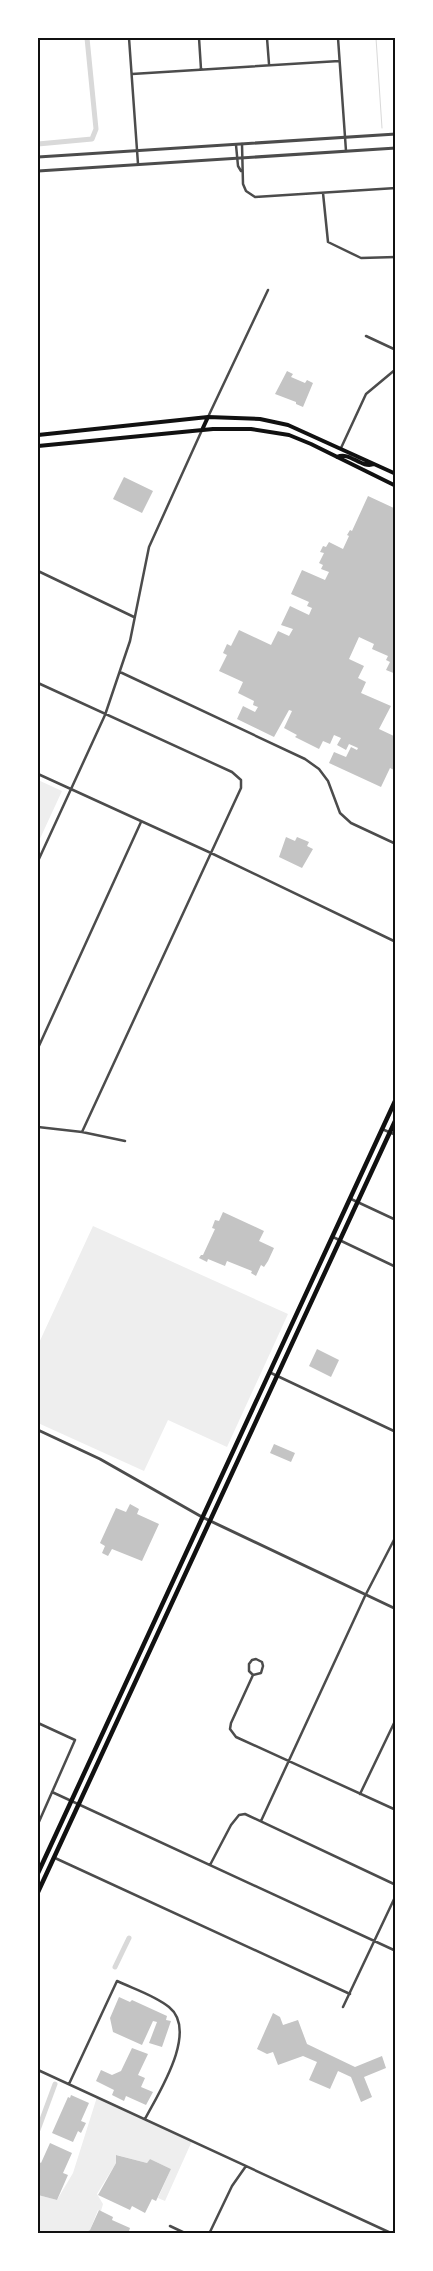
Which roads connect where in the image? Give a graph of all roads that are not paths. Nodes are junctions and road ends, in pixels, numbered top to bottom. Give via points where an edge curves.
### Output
1 (129, 38) edge
2 (199, 38) edge
3 (267, 38) edge
4 (338, 38) edge
5 (339, 61) junction
6 (270, 64) junction
7 (201, 69) junction
8 (132, 74) junction
9 (396, 134) edge
10 (346, 137) junction
11 (236, 144) junction
12 (242, 144) junction
13 (396, 148) edge
14 (138, 150) junction
15 (346, 151) junction
16 (38, 157) edge
17 (237, 158) junction
18 (243, 158) junction
19 (138, 164) junction
20 (38, 171) edge
21 (242, 172) junction
22 (396, 188) edge
23 (323, 193) junction
24 (396, 258) edge
25 (268, 290) dead end
26 (366, 336) dead end
27 (396, 350) edge
28 (396, 370) edge
29 (208, 417) junction
30 (96, 429) junction
31 (202, 430) junction
32 (38, 435) edge
33 (98, 440) junction
34 (38, 446) edge
35 (341, 448) junction
36 (337, 457) junction
37 (374, 464) junction
38 (396, 474) edge
39 (396, 486) edge
40 (38, 571) edge
41 (134, 617) junction
42 (120, 672) junction
43 (38, 683) edge
44 (105, 714) junction
45 (38, 774) edge
46 (70, 789) junction
47 (141, 822) junction
48 (396, 844) edge
49 (212, 853) junction
50 (38, 861) edge
51 (396, 942) edge
52 (38, 1048) edge
53 (396, 1099) edge
54 (396, 1119) edge
55 (38, 1127) edge
56 (382, 1129) junction
57 (82, 1132) junction
58 (389, 1132) junction
59 (396, 1135) edge
60 (125, 1141) dead end
61 (349, 1199) junction
62 (357, 1202) junction
63 (396, 1220) edge
64 (332, 1236) junction
65 (339, 1240) junction
66 (396, 1266) edge
67 (291, 1325) junction
68 (298, 1329) junction
69 (269, 1372) junction
70 (276, 1376) junction
71 (38, 1430) edge
72 (396, 1432) edge
73 (202, 1517) junction
74 (210, 1521) junction
75 (395, 1536) edge
76 (365, 1596) junction
77 (396, 1609) edge
78 (158, 1611) junction
79 (166, 1615) junction
80 (253, 1675) junction
81 (396, 1719) edge
82 (38, 1723) edge
83 (289, 1761) junction
84 (52, 1792) junction
85 (360, 1794) junction
86 (71, 1801) junction
87 (78, 1804) junction
88 (396, 1810) edge
89 (261, 1821) junction
90 (38, 1824) edge
91 (53, 1858) junction
92 (210, 1866) junction
93 (38, 1873) edge
94 (396, 1885) edge
95 (38, 1892) edge
96 (396, 1895) edge
97 (374, 1941) junction
98 (396, 1951) edge
99 (350, 1994) junction
100 (343, 2006) dead end
101 (38, 2070) edge
102 (69, 2084) junction
103 (145, 2119) junction
104 (246, 2166) junction
105 (170, 2226) dead end
106 (187, 2234) edge
107 (209, 2234) edge
108 (393, 2234) edge

1 - 8 street
2 - 7 street
3 - 6 street
4 - 5 street
5 - 6 street
5 - 10 street
6 - 7 street
7 - 8 street
8 - 14 street
9 - 10 street
10 - 12 street
10 - 15 street
11 - 12 street
11 - 14 street
11 - 17 street
12 - 18 street
13 - 15 street
14 - 16 street
14 - 19 street
15 - 18 street
17 - 18 street
17 - 19 street
17 - 21 street
18 - 21 street
19 - 20 street
21 - 23 street via 245,189 255,196
22 - 23 street
23 - 24 street via 328,242 361,258
25 - 29 street
26 - 27 street
28 - 35 street via 366,394
29 - 30 main road
29 - 31 main road
29 - 35 main road via 279,423
30 - 32 main road
30 - 33 main road
31 - 33 main road
31 - 36 main road via 238,428 275,432
31 - 41 street via 152,539 143,566
33 - 34 main road
35 - 36 main road
35 - 37 main road
36 - 37 main road via 344,456 370,466
36 - 39 main road
37 - 38 main road
40 - 41 street
41 - 42 street
42 - 44 street
42 - 48 street via 306,760 328,781 340,813 351,824
43 - 44 street
44 - 46 street
44 - 49 street via 232,772 241,780 242,788
45 - 46 street
46 - 47 street
46 - 50 street
47 - 49 street
47 - 52 street
49 - 51 street
49 - 57 street
53 - 56 main road
54 - 58 main road
55 - 57 street
56 - 58 street
56 - 61 main road
57 - 60 street
58 - 59 street
58 - 62 main road
61 - 62 street
61 - 64 main road
62 - 63 street
62 - 65 main road
64 - 65 street
64 - 67 main road
65 - 66 street
65 - 68 main road
67 - 68 main road
67 - 69 main road
68 - 70 main road
69 - 70 street
69 - 73 main road
70 - 72 street
70 - 74 main road
71 - 73 street via 100,1459
73 - 74 street
73 - 78 main road
74 - 76 street
74 - 79 main road
75 - 76 street
76 - 77 street
76 - 83 street
78 - 79 main road
78 - 86 main road
79 - 87 main road
80 - 80 street via 248,1666 256,1659 263,1666 260,1673
80 - 83 street via 230,1728 236,1737
81 - 85 street
82 - 84 street via 76,1740
83 - 85 street
83 - 89 street
84 - 86 street
84 - 90 street
85 - 88 street
86 - 87 street
86 - 93 main road
87 - 91 main road
87 - 92 street
89 - 92 street via 245,1814 239,1815
89 - 94 street
91 - 95 main road
91 - 99 street
92 - 97 street
96 - 97 street
97 - 98 street
97 - 99 street
99 - 100 street
101 - 102 street
102 - 103 street
102 - 103 street via 118,1981 170,2008 179,2024 175,2058
103 - 104 street
104 - 107 street via 232,2186
104 - 108 street
105 - 106 street

